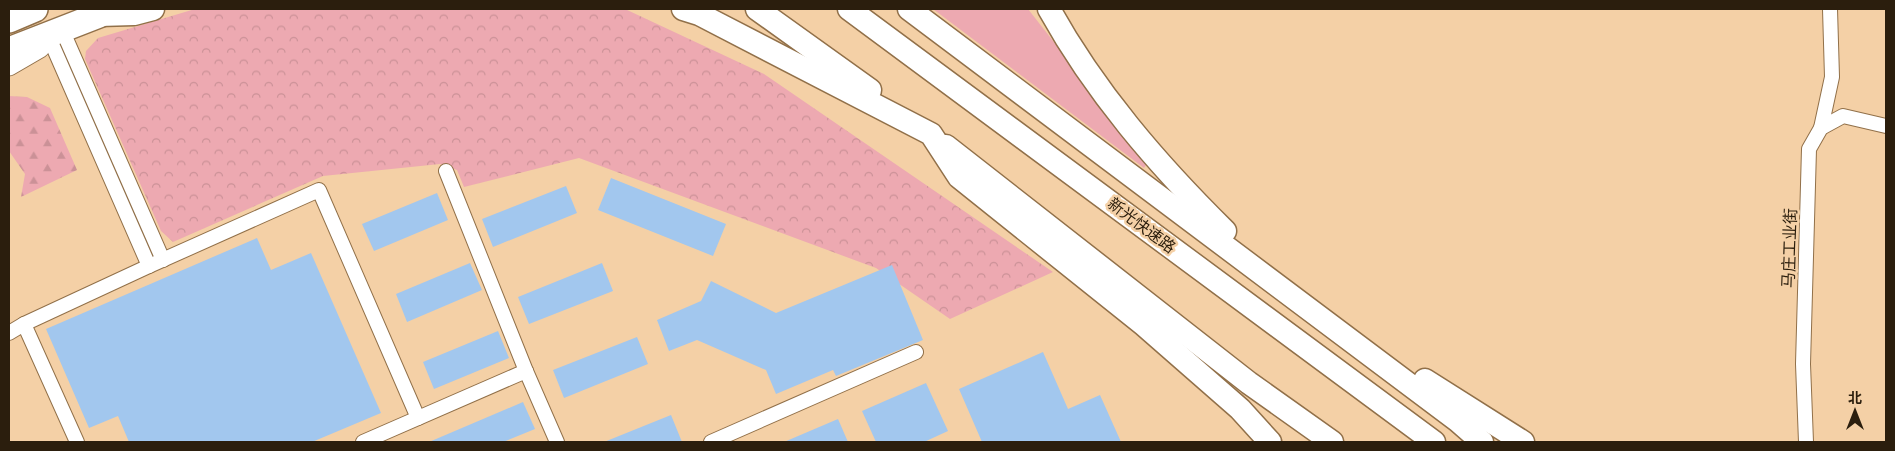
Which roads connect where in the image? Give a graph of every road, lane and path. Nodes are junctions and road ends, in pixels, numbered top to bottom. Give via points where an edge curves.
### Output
1 (35, 9) edge
2 (154, 9) edge
3 (684, 9) edge
4 (757, 9) edge
5 (849, 9) edge
6 (909, 9) edge
7 (1037, 9) edge
8 (1049, 9) edge
9 (1830, 9) edge
10 (105, 12) edge
11 (9, 20) edge
12 (57, 38) junction
13 (9, 50) edge
14 (1072, 50) junction
15 (9, 66) edge
16 (1886, 126) edge
17 (1821, 128) junction
18 (931, 134) junction
19 (446, 171) dead end
20 (163, 260) junction
21 (149, 266) junction
22 (1283, 287) junction
23 (24, 324) junction
24 (9, 333) edge
25 (1364, 351) junction
26 (916, 352) dead end
27 (526, 371) junction
28 (418, 418) junction
29 (729, 439) edge
30 (77, 442) edge
31 (363, 442) edge
32 (557, 442) edge
33 (711, 442) edge
34 (1270, 442) edge
35 (1332, 442) edge
36 (1434, 442) edge
37 (1482, 442) edge
38 (1524, 442) edge
39 (1806, 442) edge

1 - 11 highway
2 - 10 highway via 134,14
3 - 18 highway
4 - 18 highway
5 - 36 highway, 新光快速路
6 - 22 highway
7 - 14 highway
8 - 14 highway
9 - 17 street, 马庄工业街 via 1832,77
10 - 12 main road
10 - 13 highway
12 - 15 main road
12 - 20 street
12 - 21 street
14 - 22 highway via 1100,90 1177,184
16 - 17 street via 1843,116
17 - 39 street, 马庄工业街 via 1809,148 1804,364
18 - 34 highway via 959,177 1144,325 1240,409
18 - 35 highway via 1249,382
19 - 27 street
20 - 21 street
20 - 28 street via 319,190
21 - 23 street
22 - 25 highway
23 - 24 street
23 - 30 street
25 - 37 highway
25 - 38 highway via 1431,383
26 - 29 street
27 - 28 street
27 - 32 street
28 - 31 street
29 - 33 street

